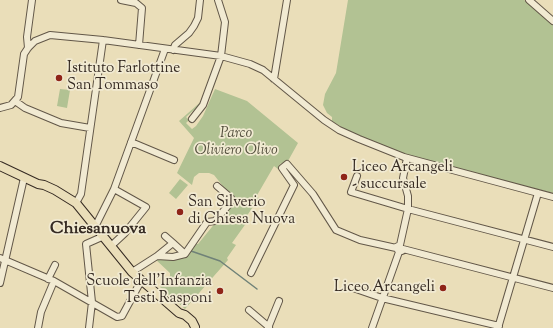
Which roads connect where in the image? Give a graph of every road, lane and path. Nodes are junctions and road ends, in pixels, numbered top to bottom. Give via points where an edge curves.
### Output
1 (32, 0) edge
2 (121, 0) edge
3 (200, 0) edge
4 (218, 0) edge
5 (287, 0) edge
6 (528, 0) edge
7 (553, 21) edge
8 (103, 40) junction
9 (139, 45) junction
10 (28, 48) junction
11 (165, 49) junction
12 (173, 50) junction
13 (221, 56) junction
14 (274, 80) junction
15 (16, 101) junction
16 (0, 108) edge
17 (192, 119) dead end
18 (90, 128) junction
19 (131, 142) junction
20 (407, 158) junction
21 (174, 160) dead end
22 (0, 166) edge
23 (357, 176) dead end
24 (24, 178) junction
25 (217, 186) dead end
26 (114, 189) junction
27 (538, 193) junction
28 (553, 197) edge
29 (76, 203) junction
30 (408, 209) junction
31 (96, 225) junction
32 (104, 236) junction
33 (165, 236) dead end
34 (526, 240) junction
35 (173, 243) junction
36 (111, 246) junction
37 (553, 246) edge
38 (400, 249) junction
39 (185, 254) junction
40 (157, 256) junction
41 (2, 259) edge
42 (55, 265) dead end
43 (132, 272) junction
44 (251, 273) dead end
45 (514, 276) junction
46 (51, 280) junction
47 (141, 281) junction
48 (0, 282) edge
49 (353, 288) dead end
50 (553, 288) edge
51 (382, 298) junction
52 (279, 301) dead end
53 (92, 302) junction
54 (249, 310) dead end
55 (499, 327) edge
56 (38, 328) edge
57 (88, 328) edge
58 (195, 328) edge
59 (268, 328) edge
60 (372, 328) edge

1 - 10 street
2 - 9 street via 140,4 142,8
3 - 12 street via 198,18 194,26
4 - 13 street via 225,22
5 - 14 street
6 - 7 street
8 - 9 street
8 - 10 street via 50,35
8 - 18 street
9 - 11 street
10 - 15 street via 24,54
11 - 12 street
11 - 19 street
12 - 13 street
13 - 14 street via 250,64 263,70
13 - 17 street via 203,105
14 - 20 street via 339,130
15 - 16 street
15 - 18 street via 49,119
18 - 29 street via 81,194
19 - 21 street
19 - 26 street
20 - 27 street
20 - 30 street via 403,178
22 - 24 main road
23 - 30 street via 352,192
24 - 29 main road via 50,187
24 - 41 street
25 - 39 street via 231,198 231,202 215,221 207,222
26 - 31 street
26 - 36 street via 146,207
27 - 28 street
27 - 34 street
29 - 31 main road
30 - 34 street
30 - 38 street
31 - 32 main road
32 - 36 main road
32 - 53 street via 86,244
33 - 35 street
34 - 37 street
34 - 45 street
35 - 39 street
35 - 40 street
36 - 43 main road
38 - 44 street via 360,240 336,230 313,194 287,164 282,168 294,185
38 - 45 street
38 - 51 street
39 - 40 street via 173,258
40 - 43 street
41 - 46 street
41 - 48 street
42 - 46 street
43 - 47 main road
45 - 50 street
45 - 55 street
46 - 53 street
46 - 56 street
47 - 53 street via 122,316 109,313
47 - 58 main road via 192,321
49 - 51 street
51 - 55 street
51 - 60 street
52 - 59 street
53 - 57 street
54 - 59 street

